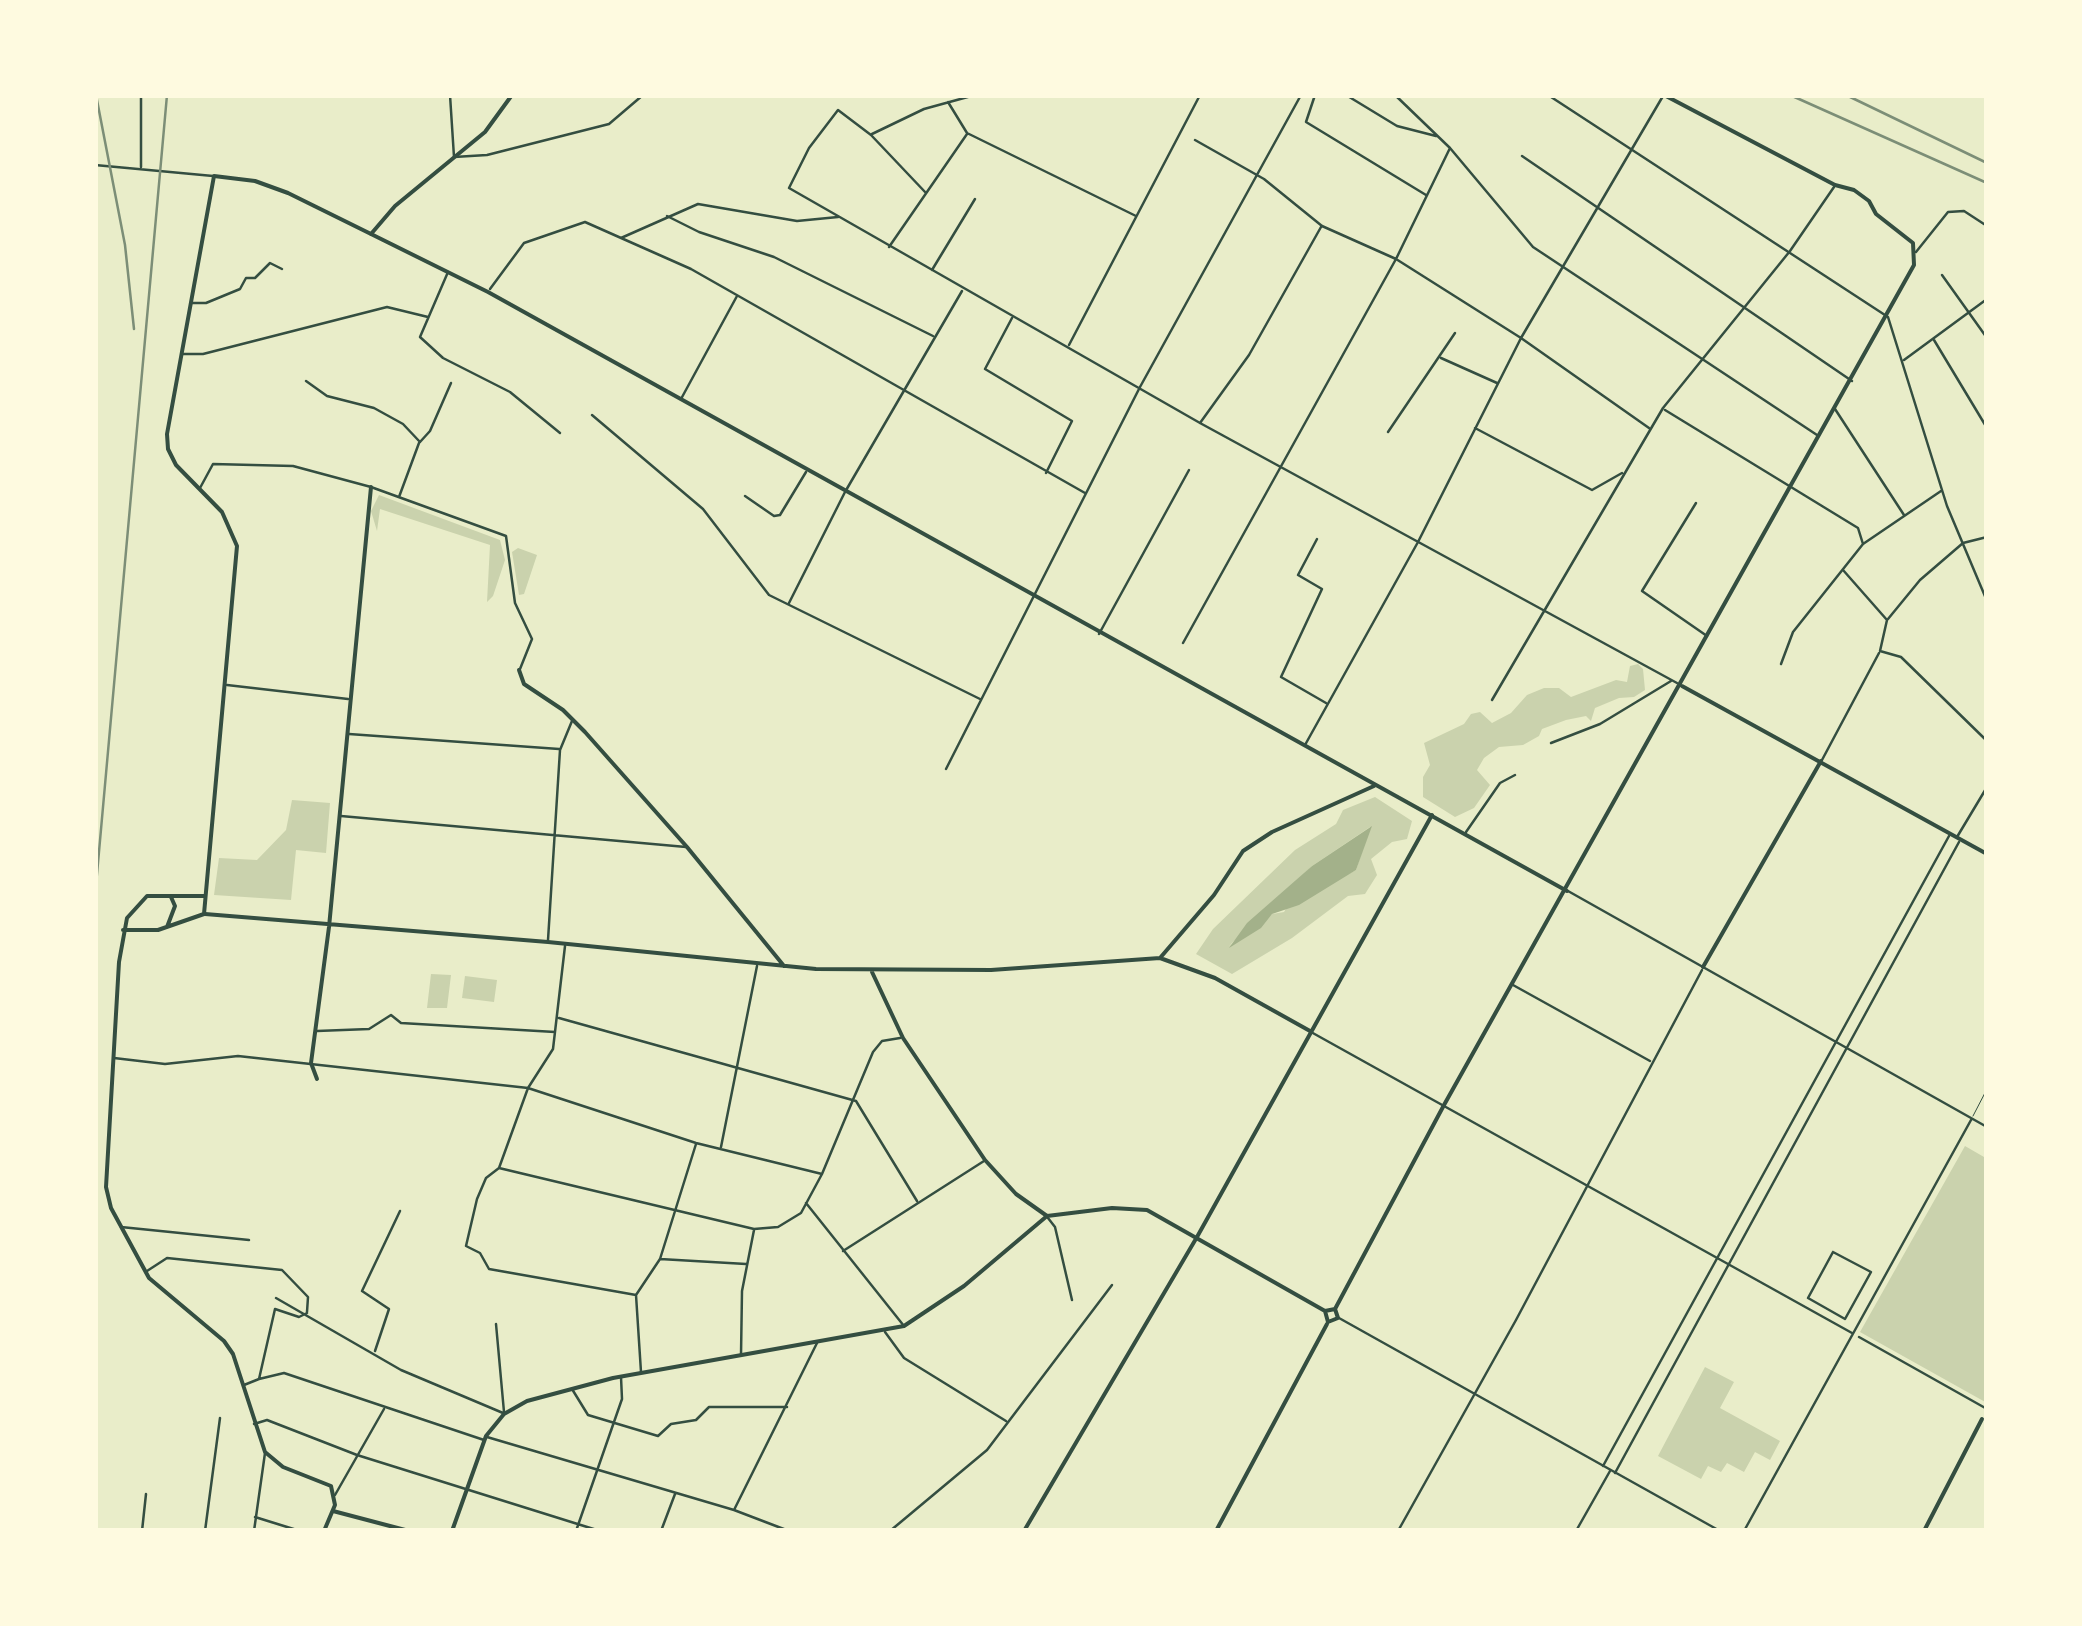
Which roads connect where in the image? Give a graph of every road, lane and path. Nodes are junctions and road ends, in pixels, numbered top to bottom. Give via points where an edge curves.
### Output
1 (141, 95) edge
2 (450, 95) edge
3 (512, 95) edge
4 (643, 95) edge
5 (975, 95) edge
6 (1200, 95) edge
7 (1301, 95) edge
8 (1314, 95) edge
9 (1346, 95) edge
10 (1395, 95) edge
11 (1548, 95) edge
12 (1664, 95) edge
13 (948, 102) junction
14 (968, 133) junction
15 (870, 135) junction
16 (1438, 136) junction
17 (1195, 140) dead end
18 (1450, 148) junction
19 (1630, 152) junction
20 (1522, 156) dead end
21 (454, 157) junction
22 (95, 165) edge
23 (141, 169) junction
24 (1257, 175) junction
25 (214, 176) junction
26 (1835, 185) junction
27 (926, 193) junction
28 (1427, 196) junction
29 (975, 199) dead end
30 (1596, 208) junction
31 (667, 216) junction
32 (840, 217) junction
33 (1137, 217) junction
34 (1322, 226) junction
35 (1987, 226) edge
36 (371, 234) junction
37 (621, 238) junction
38 (888, 248) junction
39 (1790, 251) junction
40 (1916, 252) junction
41 (1396, 259) junction
42 (1564, 264) junction
43 (282, 268) dead end
44 (932, 271) junction
45 (448, 272) junction
46 (1942, 275) dead end
47 (962, 289) junction
48 (488, 292) junction
49 (737, 295) junction
50 (1987, 298) edge
51 (191, 303) junction
52 (1744, 306) junction
53 (1969, 312) junction
54 (1012, 317) junction
55 (1888, 317) junction
56 (428, 318) junction
57 (1455, 333) dead end
58 (935, 337) junction
59 (1521, 338) junction
60 (1987, 338) edge
61 (1933, 339) junction
62 (1069, 347) junction
63 (182, 354) junction
64 (1439, 357) junction
65 (1700, 360) junction
66 (1902, 362) junction
67 (306, 381) dead end
68 (1852, 381) junction
69 (451, 383) dead end
70 (1497, 383) junction
71 (1140, 387) junction
72 (904, 389) junction
73 (680, 400) junction
74 (1663, 408) junction
75 (1835, 409) junction
76 (592, 415) dead end
77 (1200, 423) junction
78 (1474, 427) junction
79 (1987, 428) edge
80 (1651, 429) junction
81 (1388, 432) dead end
82 (560, 433) dead end
83 (1818, 436) junction
84 (420, 442) junction
85 (1281, 464) junction
86 (1189, 470) dead end
87 (807, 471) junction
88 (1046, 473) junction
89 (1622, 473) junction
90 (371, 487) junction
91 (200, 488) junction
92 (1791, 489) junction
93 (1942, 490) junction
94 (846, 492) junction
95 (1087, 494) junction
96 (745, 496) dead end
97 (399, 497) junction
98 (1696, 503) dead end
99 (1904, 516) junction
100 (1987, 537) edge
101 (1317, 539) dead end
102 (1418, 542) junction
103 (1963, 543) junction
104 (1864, 544) junction
105 (1842, 569) junction
106 (1034, 599) junction
107 (1987, 601) edge
108 (788, 603) junction
109 (1545, 609) junction
110 (1886, 620) junction
111 (1098, 634) junction
112 (1708, 637) junction
113 (1183, 643) dead end
114 (1880, 652) junction
115 (1781, 664) dead end
116 (519, 670) joint
117 (1672, 680) junction
118 (227, 686) junction
119 (1682, 686) junction
120 (348, 699) junction
121 (981, 700) junction
122 (1492, 700) dead end
123 (1328, 704) junction
124 (573, 720) junction
125 (349, 734) junction
126 (1987, 741) edge
127 (1551, 743) dead end
128 (1305, 745) junction
129 (560, 750) junction
130 (1821, 761) junction
131 (946, 769) dead end
132 (1515, 775) dead end
133 (1374, 786) junction
134 (1987, 787) edge
135 (339, 816) junction
136 (1432, 816) junction
137 (1466, 833) junction
138 (1950, 834) junction
139 (558, 836) junction
140 (1958, 839) junction
141 (688, 847) junction
142 (1987, 854) edge
143 (1567, 891) junction
144 (206, 895) junction
145 (171, 897) junction
146 (204, 914) junction
147 (167, 927) junction
148 (329, 927) junction
149 (123, 930) junction
150 (548, 942) junction
151 (565, 944) junction
152 (1160, 958) junction
153 (757, 966) junction
154 (784, 966) junction
155 (1703, 967) junction
156 (872, 971) junction
157 (1513, 985) junction
158 (558, 1018) junction
159 (317, 1031) junction
160 (1310, 1031) junction
161 (557, 1032) junction
162 (903, 1038) junction
163 (1834, 1040) junction
164 (1847, 1046) junction
165 (112, 1058) junction
166 (1652, 1062) junction
167 (311, 1064) junction
168 (738, 1067) junction
169 (317, 1080) dead end
170 (528, 1088) junction
171 (1987, 1089) edge
172 (856, 1102) junction
173 (1444, 1106) junction
174 (1971, 1118) junction
175 (1987, 1128) edge
176 (696, 1143) junction
177 (720, 1148) junction
178 (985, 1160) junction
179 (499, 1168) junction
180 (822, 1174) junction
181 (1587, 1186) junction
182 (917, 1201) junction
183 (805, 1202) junction
184 (675, 1210) junction
185 (400, 1211) dead end
186 (1047, 1216) junction
187 (120, 1227) junction
188 (754, 1229) junction
189 (1197, 1237) junction
190 (249, 1240) dead end
191 (843, 1251) junction
192 (1715, 1257) junction
193 (660, 1260) junction
194 (747, 1264) junction
195 (1728, 1264) junction
196 (145, 1272) junction
197 (1871, 1272) joint
198 (1112, 1285) dead end
199 (636, 1295) junction
200 (276, 1298) dead end
201 (1072, 1300) dead end
202 (1335, 1309) junction
203 (1326, 1311) junction
204 (307, 1313) junction
205 (1338, 1318) junction
206 (1328, 1322) junction
207 (496, 1324) dead end
208 (904, 1326) junction
209 (884, 1331) junction
210 (1852, 1334) junction
211 (1859, 1336) dead end
212 (818, 1342) junction
213 (374, 1352) junction
214 (741, 1354) junction
215 (641, 1373) junction
216 (621, 1376) junction
217 (259, 1380) junction
218 (243, 1386) junction
219 (572, 1388) junction
220 (1473, 1395) junction
221 (385, 1406) junction
222 (787, 1407) junction
223 (1987, 1409) edge
224 (504, 1414) junction
225 (220, 1418) dead end
226 (1982, 1420) dead end
227 (614, 1422) junction
228 (1008, 1422) junction
229 (254, 1424) junction
230 (485, 1438) junction
231 (265, 1452) junction
232 (357, 1456) junction
233 (1603, 1466) junction
234 (596, 1469) junction
235 (1613, 1471) junction
236 (468, 1488) junction
237 (676, 1492) junction
238 (146, 1494) dead end
239 (335, 1495) junction
240 (734, 1510) junction
241 (333, 1511) junction
242 (255, 1516) junction
243 (578, 1524) junction
244 (779, 1529) edge
245 (1218, 1530) edge
246 (142, 1531) edge
247 (205, 1531) edge
248 (254, 1531) edge
249 (300, 1531) edge
250 (324, 1531) edge
251 (409, 1531) edge
252 (452, 1531) edge
253 (576, 1531) edge
254 (600, 1531) edge
255 (661, 1531) edge
256 (789, 1531) edge
257 (890, 1531) edge
258 (1024, 1531) edge
259 (1398, 1531) edge
260 (1576, 1531) edge
261 (1720, 1531) edge
262 (1744, 1531) edge
263 (1924, 1531) edge

1 - 23 street
2 - 21 street
3 - 21 street via 495,122
4 - 21 street via 609,124
5 - 13 street
6 - 33 street
7 - 24 street
8 - 28 street via 1306,122
9 - 16 street via 1397,126
10 - 16 street
11 - 19 street
12 - 19 street
12 - 26 street
13 - 14 street
13 - 15 street
14 - 27 street
14 - 33 street
15 - 27 street
15 - 32 street via 838,110 789,188
16 - 18 street
17 - 24 street
18 - 28 street
18 - 42 street via 1533,247
19 - 30 street
19 - 39 street
20 - 30 street
21 - 36 street
22 - 23 street
23 - 25 street
24 - 34 street
24 - 71 street
25 - 36 street via 288,193
25 - 51 street
26 - 39 street
26 - 40 street via 1869,201 1914,242
27 - 38 street
28 - 41 street
29 - 44 street
30 - 42 street
30 - 52 street
31 - 32 street via 698,204 798,221
31 - 37 street
31 - 58 street via 774,257
32 - 38 street
33 - 62 street
34 - 41 street
34 - 77 street via 1248,355
35 - 40 street via 1964,211 1948,212
36 - 45 street
37 - 48 street via 585,222 524,243
37 - 49 street
38 - 44 street
39 - 52 street
39 - 55 street
40 - 55 street
41 - 59 street
41 - 85 street
42 - 59 street
42 - 65 street
43 - 51 street via 270,263 240,289
44 - 47 street
45 - 48 street
45 - 56 street
46 - 53 street
47 - 54 street
47 - 58 street
48 - 73 street
49 - 72 street
49 - 73 street
50 - 53 street
51 - 63 street
52 - 65 street
52 - 68 street
53 - 60 street
53 - 61 street
54 - 62 street
54 - 88 street via 986,369 1072,420
55 - 66 street
55 - 68 street
56 - 63 street via 387,307
56 - 82 street via 420,337 428,346 510,392
57 - 64 street
58 - 72 street
59 - 70 street
59 - 80 street
61 - 66 street
61 - 79 street
62 - 71 street
63 - 91 street via 168,449
64 - 70 street
64 - 81 street
65 - 74 street
65 - 83 street
66 - 93 street
67 - 84 street via 326,396 374,408
68 - 75 street
69 - 84 street
70 - 78 street
71 - 77 street
71 - 95 street
72 - 88 street
72 - 94 street
73 - 87 street
74 - 80 street
74 - 92 street
75 - 83 street
75 - 99 street
76 - 108 street via 703,509 769,595
77 - 85 street
78 - 89 street via 1592,490
78 - 102 street
80 - 89 street
83 - 92 street
84 - 97 street
85 - 102 street
85 - 113 street
86 - 111 street
87 - 94 street
87 - 96 street via 780,515
88 - 95 street
89 - 109 street
90 - 91 street via 252,462 213,464
90 - 97 street
90 - 120 street
91 - 118 street via 222,512 237,546
92 - 104 street via 1858,528
92 - 112 street
93 - 99 street
93 - 103 street
94 - 106 street
94 - 108 street
95 - 106 street
97 - 116 street via 506,536 515,603 532,639
98 - 112 street via 1642,590
99 - 104 street
100 - 103 street
101 - 123 street via 1298,575 1322,589 1281,677
102 - 109 street
102 - 123 street
103 - 107 street
103 - 110 street
104 - 105 street
105 - 110 street
105 - 115 street via 1793,632
106 - 111 street
106 - 121 street
108 - 121 street
109 - 117 street
109 - 122 street
110 - 114 street
111 - 128 street
112 - 119 street
114 - 126 street via 1901,657
114 - 130 street
116 - 124 street via 524,684
117 - 119 street
117 - 127 street via 1600,724
118 - 120 street
118 - 144 street
119 - 130 street
119 - 143 street
120 - 125 street
121 - 131 street
123 - 128 street
124 - 129 street
124 - 141 street
125 - 129 street
125 - 135 street
128 - 133 street
129 - 139 street
130 - 138 street
130 - 155 street
132 - 137 street via 1500,782
133 - 136 street
133 - 152 street via 1242,851
134 - 140 street
135 - 139 street
135 - 148 street
136 - 137 street
136 - 160 street
137 - 143 street
138 - 140 street
138 - 163 street
139 - 141 street
139 - 150 street
140 - 142 street
140 - 164 street
141 - 154 street
143 - 155 street
143 - 157 street
144 - 145 street
144 - 146 street
145 - 147 street via 175,906
145 - 149 street via 140,900
146 - 147 street
146 - 148 street
147 - 149 street
148 - 150 street
148 - 159 street
149 - 165 street
150 - 151 street
151 - 153 street
151 - 158 street
152 - 156 street
152 - 160 street via 1215,978
153 - 154 street
153 - 168 street
154 - 156 street
155 - 163 street
155 - 166 street
156 - 162 street
157 - 166 street
157 - 173 street
158 - 161 street
158 - 168 street
159 - 161 street via 369,1030 391,1015 400,1023
159 - 167 street
160 - 173 street
160 - 189 street
161 - 170 street
162 - 172 street via 882,1041 873,1052
162 - 178 street
163 - 164 street
163 - 192 street
164 - 174 street
164 - 195 street
165 - 167 street via 166,1064 238,1056
165 - 187 street via 104,1166
166 - 181 street
167 - 169 street
167 - 170 street
168 - 172 street
168 - 177 street
170 - 176 street
170 - 179 street
171 - 174 lane
172 - 180 street
172 - 182 street
173 - 181 street
173 - 202 street
174 - 175 street
174 - 210 street
176 - 177 street
176 - 184 street
177 - 180 street
178 - 182 street
178 - 186 street
179 - 184 street
179 - 199 street via 476,1199 466,1246 490,1269
180 - 183 street
181 - 192 street
181 - 220 street
182 - 191 street
183 - 188 street via 790,1222
183 - 191 street
184 - 188 street
184 - 193 street
185 - 213 street via 362,1291 389,1310
186 - 189 street via 1147,1210
186 - 201 street
186 - 208 street
187 - 190 street
187 - 196 street
188 - 194 street
189 - 203 street
189 - 258 street
191 - 208 street
192 - 195 street
192 - 233 street
193 - 194 street
193 - 199 street
194 - 214 street
195 - 210 street
195 - 235 street
196 - 204 street via 166,1258 282,1270 308,1297
196 - 218 street via 224,1341
197 - 197 street via 1845,1319 1808,1298 1833,1252
198 - 228 street
199 - 215 street
200 - 204 street
202 - 203 street
202 - 205 street
203 - 206 street
204 - 213 street
204 - 217 street via 276,1309
205 - 206 street
205 - 220 street
206 - 245 street
207 - 224 street
208 - 209 street
209 - 212 street
209 - 228 street via 904,1358
210 - 262 street
211 - 223 street
212 - 214 street
212 - 222 street
213 - 224 street
214 - 215 street
215 - 216 street
216 - 219 street
216 - 227 street
217 - 218 street
217 - 221 street via 284,1373
218 - 229 street
219 - 224 street
219 - 227 street via 588,1415
220 - 233 street
220 - 259 street
221 - 230 street
221 - 232 street
222 - 227 street via 709,1406 696,1420 671,1424 658,1436
222 - 240 street
224 - 230 street
225 - 247 street
226 - 263 street
227 - 234 street
228 - 257 street via 987,1450
229 - 231 street
229 - 232 street via 267,1420
230 - 234 street
230 - 236 street
231 - 239 street via 322,1480
231 - 242 street
232 - 236 street
232 - 239 street
233 - 235 street
234 - 237 street
234 - 243 street
235 - 260 street
235 - 261 street
236 - 243 street
236 - 252 street
237 - 240 street
237 - 255 street
238 - 246 street
239 - 241 street
240 - 244 street
241 - 250 street
241 - 251 street
242 - 248 street
242 - 249 street
243 - 253 street
243 - 254 street
244 - 256 street

